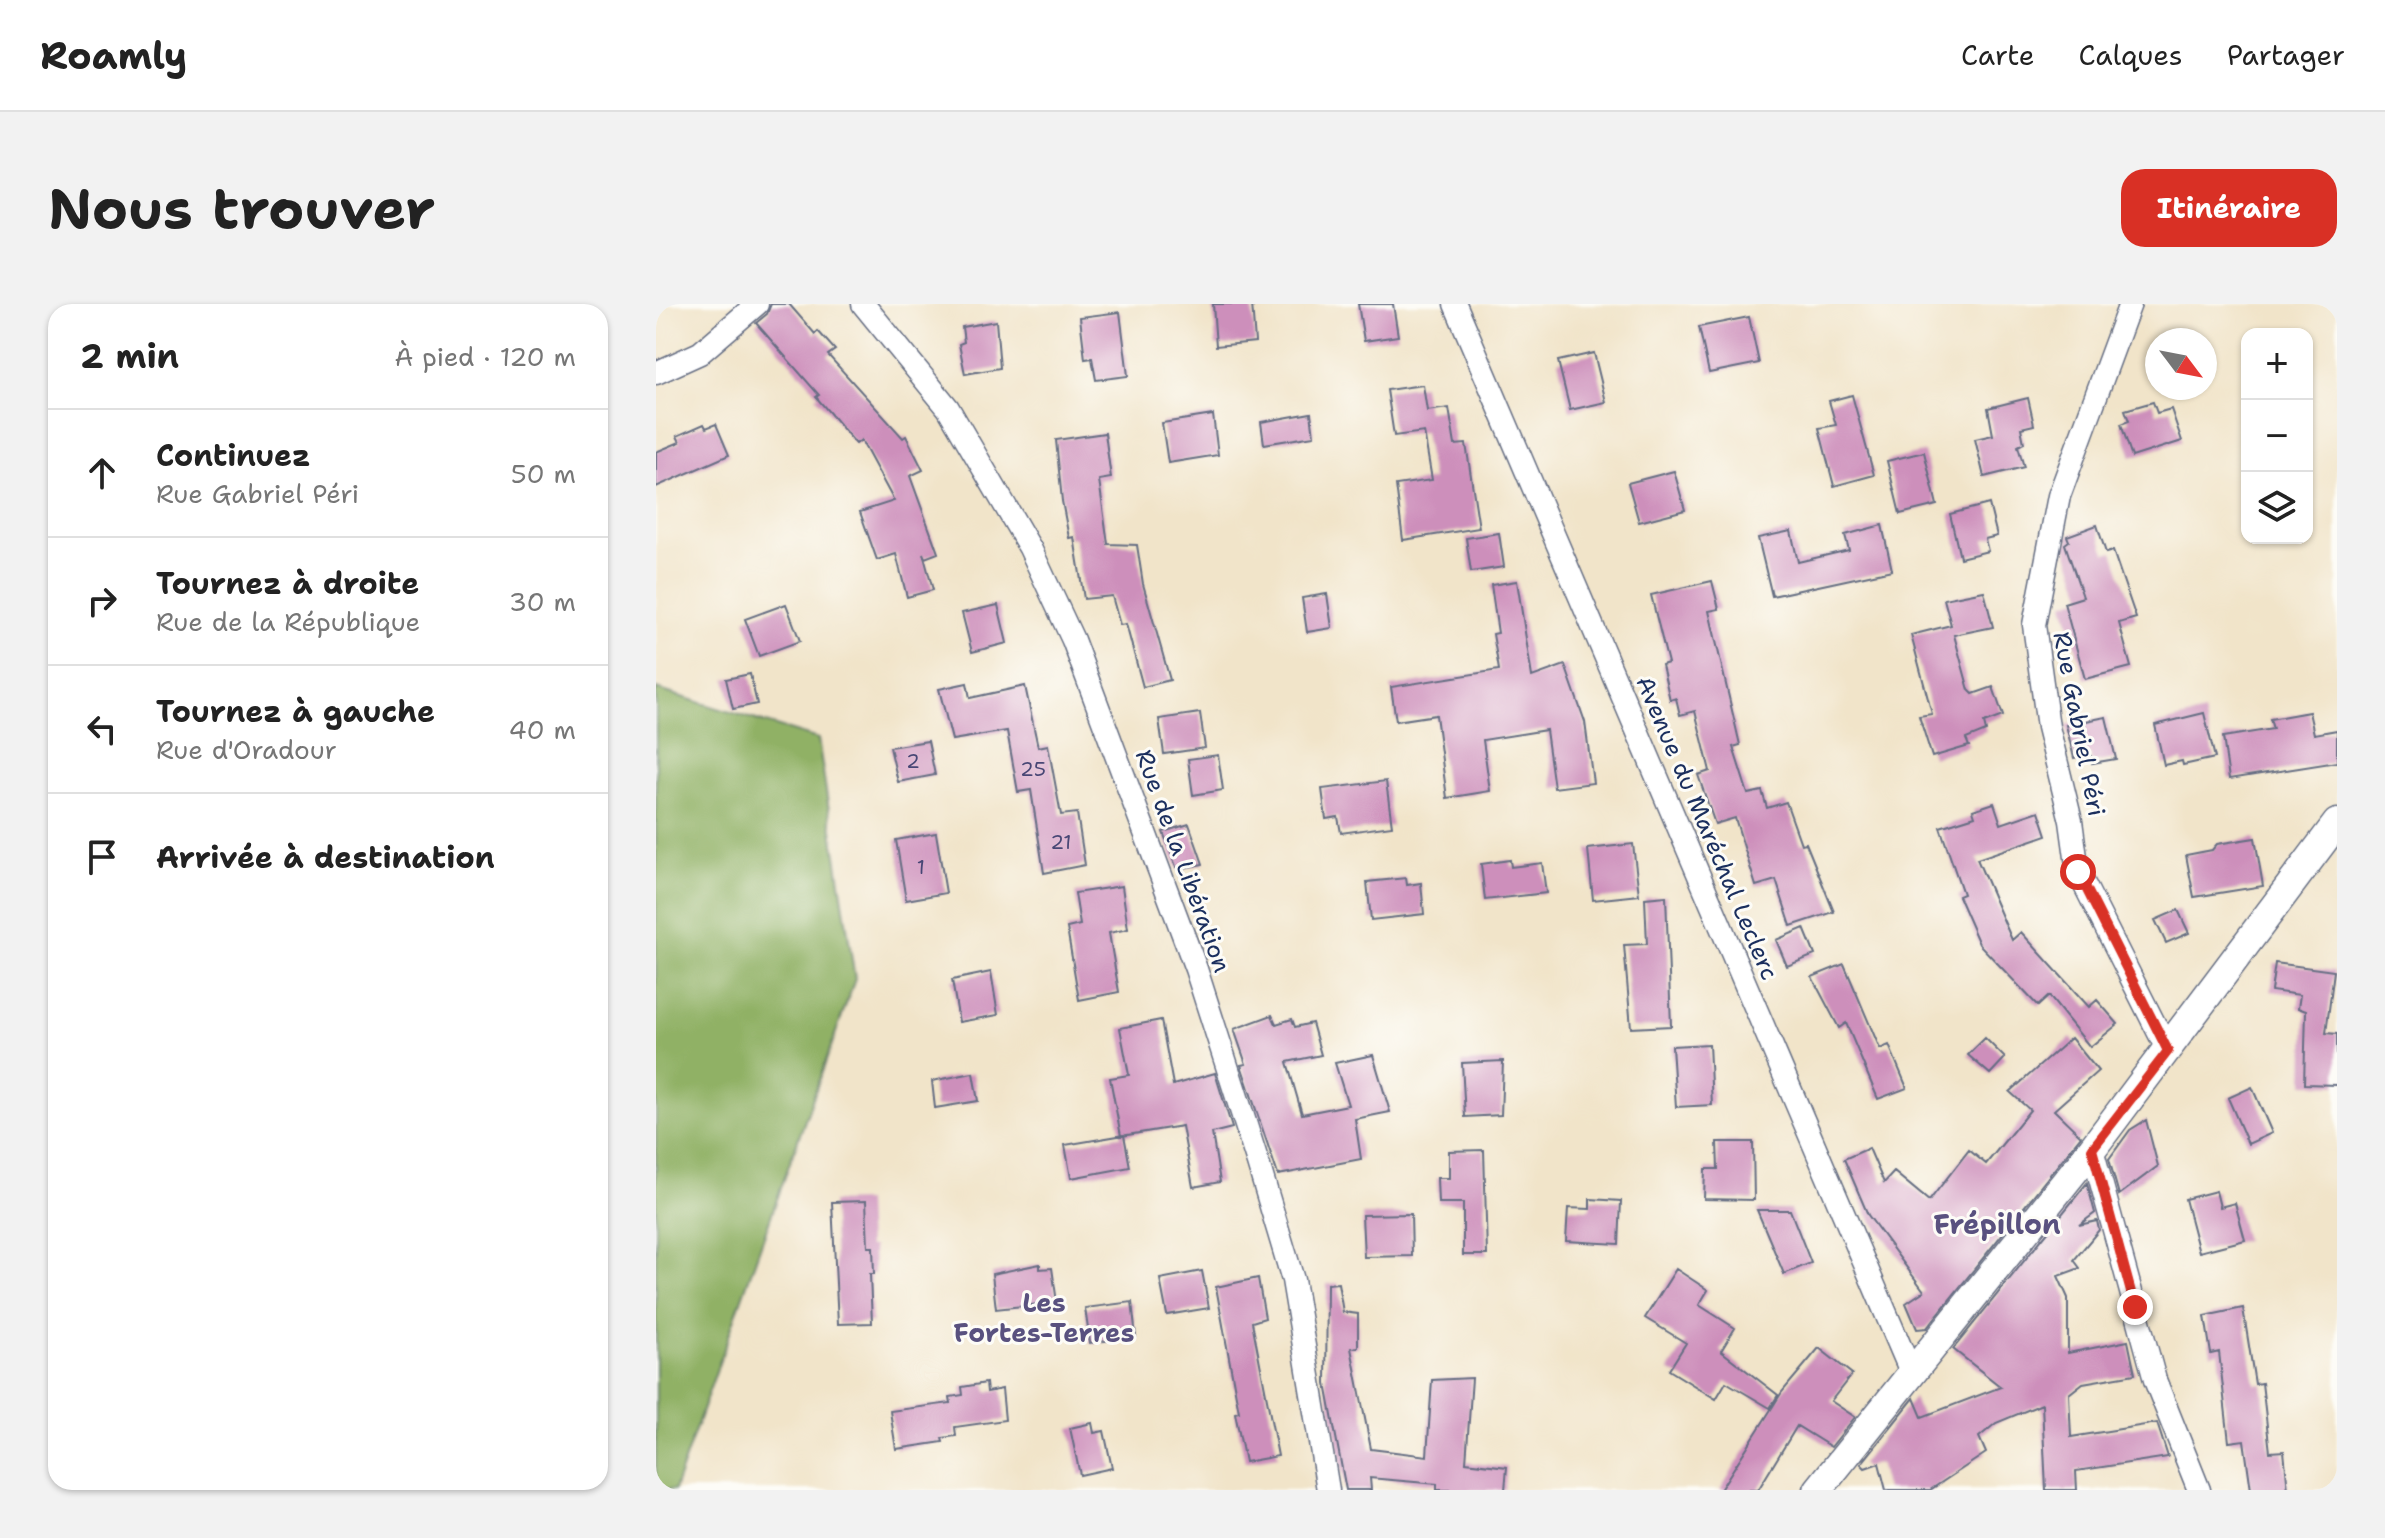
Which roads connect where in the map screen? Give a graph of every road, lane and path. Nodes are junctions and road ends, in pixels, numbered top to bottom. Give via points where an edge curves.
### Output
1 (757, 304) edge
2 (863, 304) edge
3 (1455, 304) edge
4 (2130, 304) edge
5 (656, 373) edge
6 (2337, 823) edge
7 (2168, 1051) junction
8 (2092, 1149) junction
9 (1911, 1372) junction
10 (1328, 1490) edge
11 (1818, 1490) edge
12 (2199, 1490) edge

1 - 5 street via 700,353
2 - 10 street, Rue de la Libération via 948,408 1030,548 1073,640 1196,969 1293,1280
3 - 9 street, Avenue du Maréchal Leclerc
4 - 7 street, Rue Gabriel Péri via 2059,496 2034,625 2048,727 2078,872
6 - 7 street
7 - 8 street
8 - 9 street
8 - 12 street via 2155,1380
9 - 11 street

